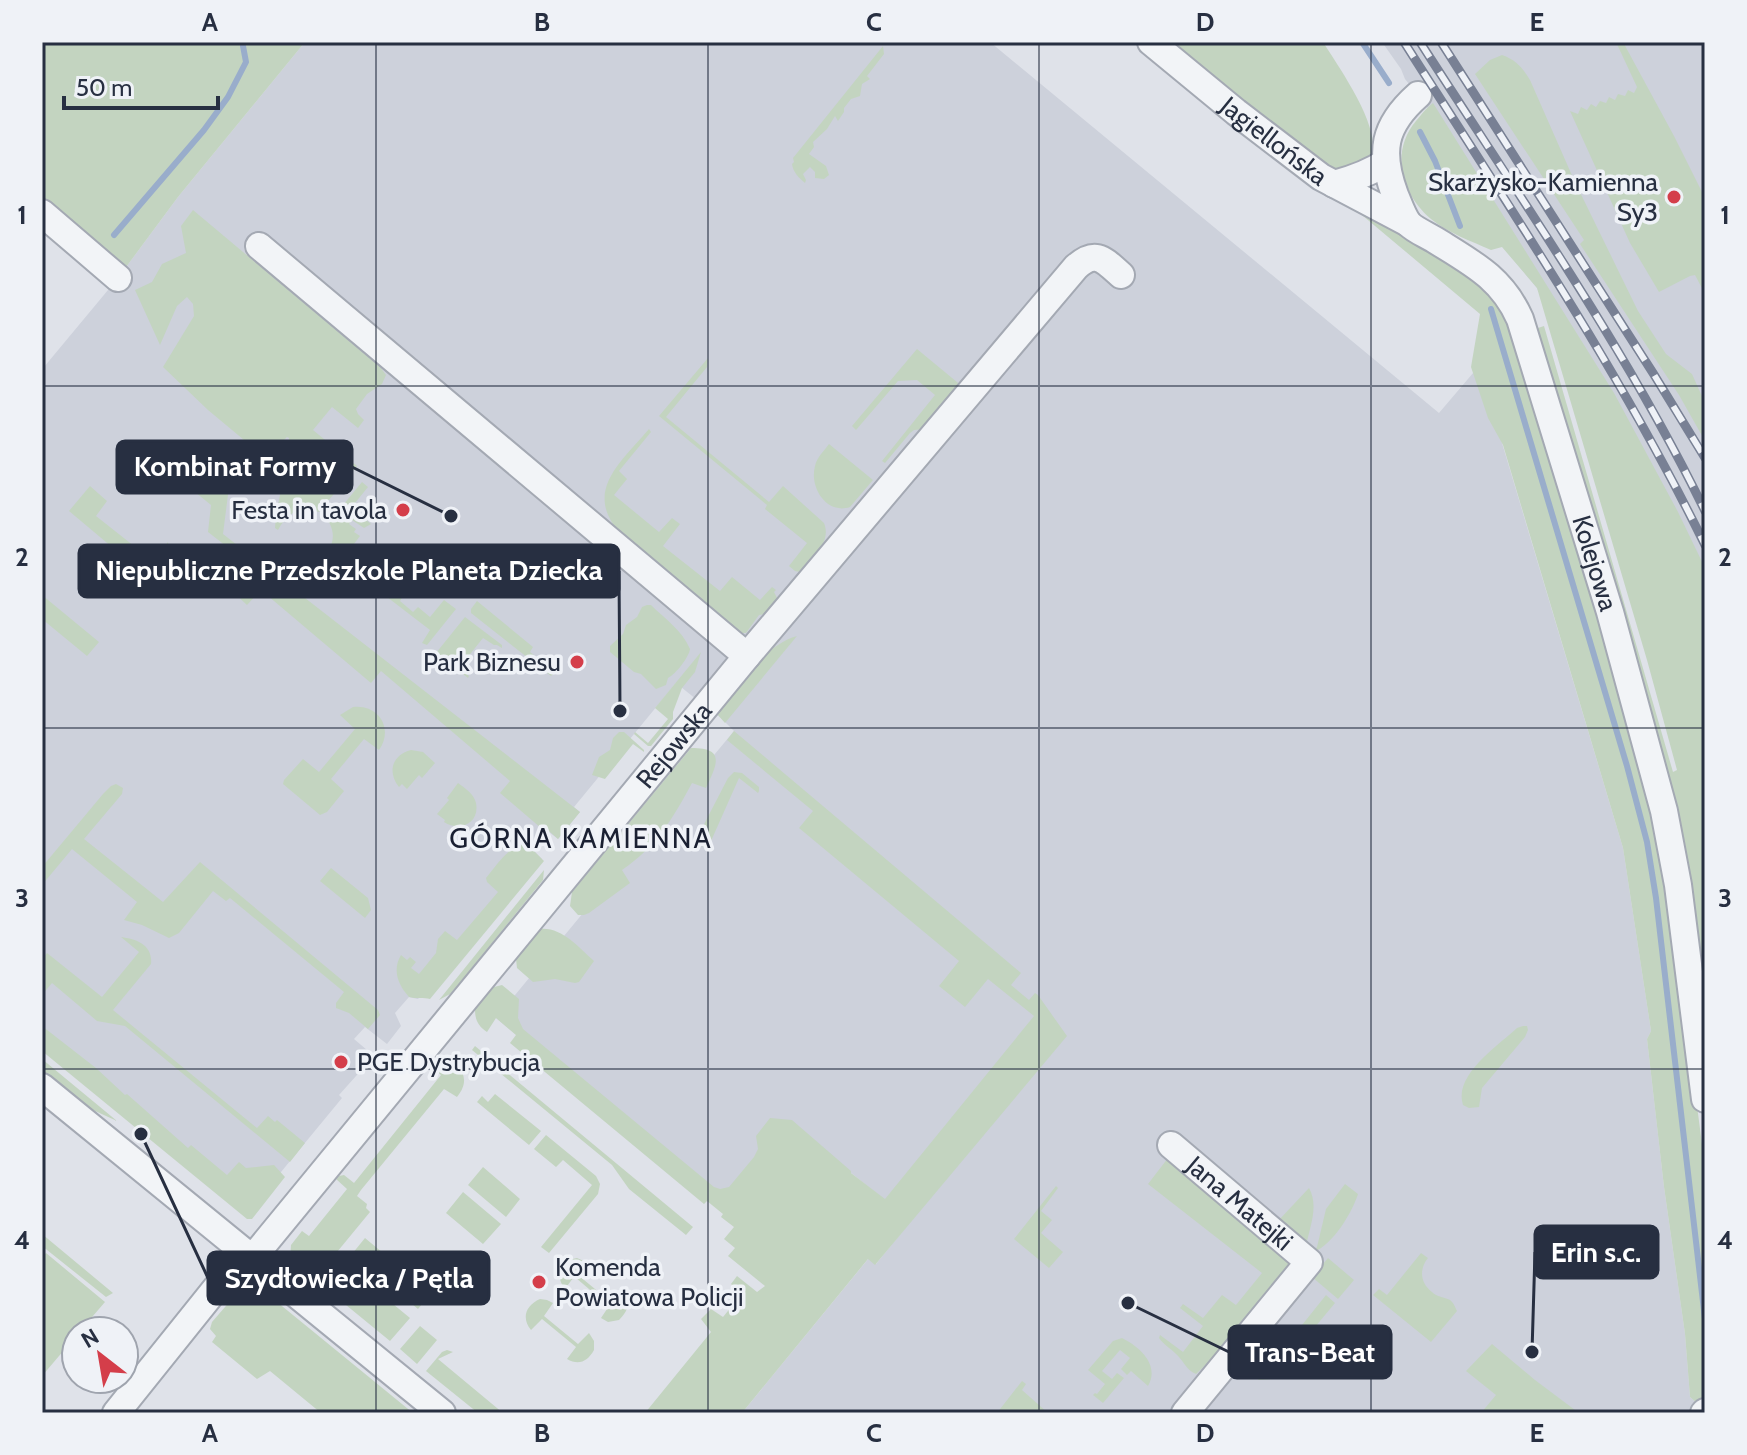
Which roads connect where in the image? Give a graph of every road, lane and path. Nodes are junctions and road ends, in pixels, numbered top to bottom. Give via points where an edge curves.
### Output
1 (1151, 42) edge
2 (1418, 95) dead end
3 (1386, 162) junction
4 (1334, 184) junction
5 (42, 213) edge
6 (1408, 223) junction
7 (259, 246) dead end
8 (1121, 275) dead end
9 (118, 278) dead end
10 (747, 656) junction
11 (42, 1087) edge
12 (1705, 1099) edge
13 (1171, 1145) dead end
14 (248, 1256) junction
15 (116, 1413) edge
16 (442, 1413) edge
17 (1185, 1413) edge

1 - 4 street, Jagiellońska
2 - 3 street via 1393,122
3 - 4 street
3 - 6 street
4 - 6 street, Jagiellońska
5 - 9 street
6 - 12 street, Kolejowa via 1497,283 1520,319 1664,811
7 - 10 street
8 - 10 street, Rejowska via 1098,257 1076,267
10 - 14 street, Rejowska via 275,1232
11 - 14 street
13 - 17 street, Jana Matejki via 1309,1262
14 - 15 street, Rejowska via 237,1262
14 - 16 street

